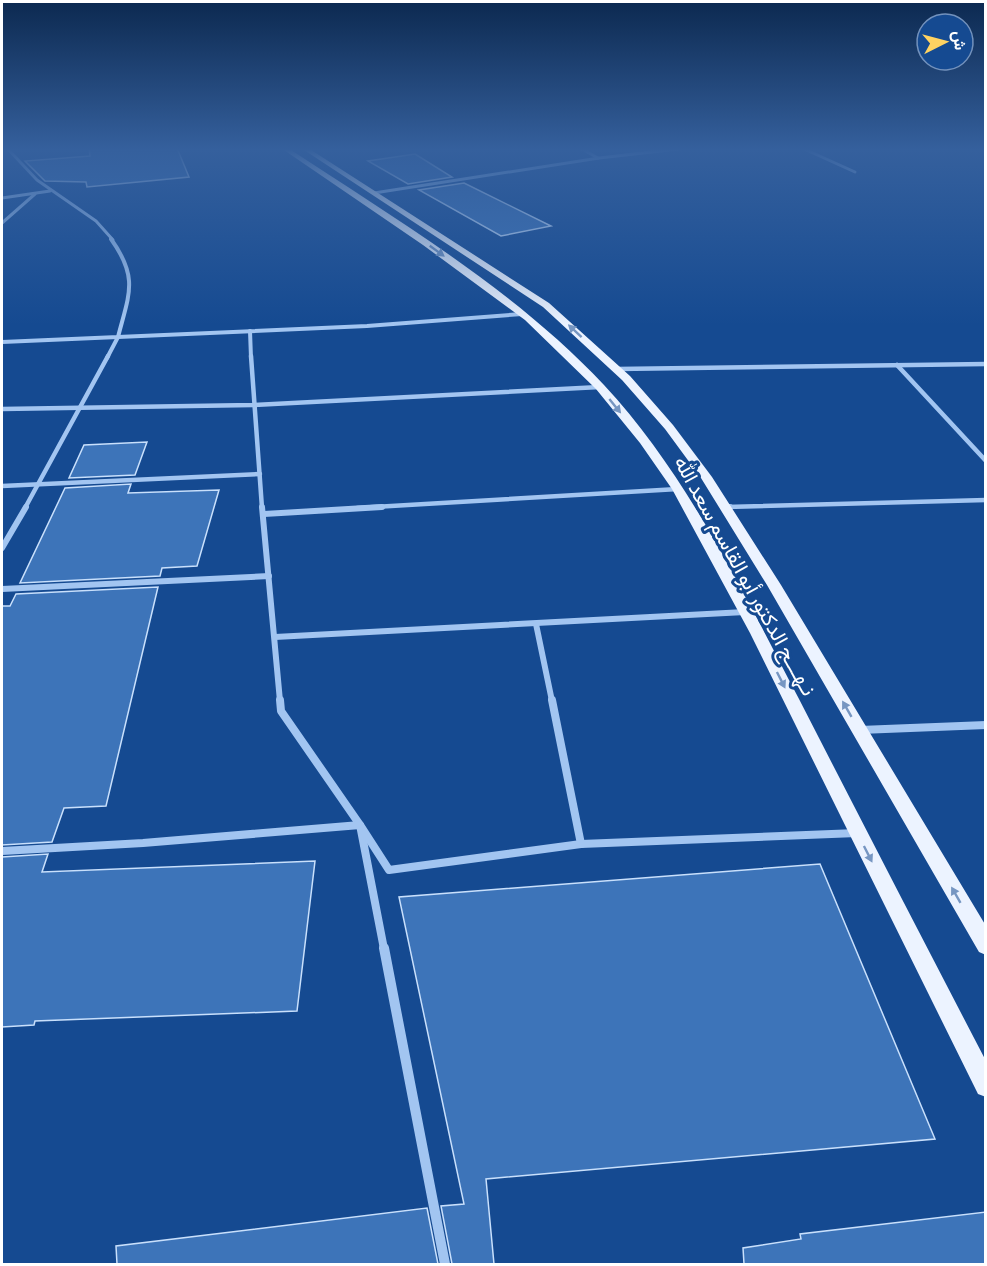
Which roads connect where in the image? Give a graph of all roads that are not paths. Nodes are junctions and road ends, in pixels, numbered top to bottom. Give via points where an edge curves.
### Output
1 (20, 207) edge
2 (75, 207) edge
3 (373, 207) edge
4 (397, 207) edge
5 (2, 223) edge
6 (427, 226) junction
7 (407, 230) junction
8 (522, 314) junction
9 (250, 331) junction
10 (118, 338) junction
11 (2, 342) edge
12 (986, 364) edge
13 (897, 365) junction
14 (616, 369) junction
15 (600, 387) junction
16 (253, 405) junction
17 (2, 409) edge
18 (78, 409) junction
19 (986, 462) edge
20 (260, 474) junction
21 (39, 485) junction
22 (2, 486) edge
23 (678, 489) junction
24 (986, 500) edge
25 (725, 507) junction
26 (264, 514) junction
27 (2, 548) edge
28 (269, 576) junction
29 (2, 590) edge
30 (745, 612) junction
31 (536, 624) junction
32 (275, 637) junction
33 (986, 725) edge
34 (859, 730) junction
35 (360, 825) junction
36 (858, 833) junction
37 (581, 844) junction
38 (2, 850) edge
39 (986, 946) edge
40 (986, 1086) edge
41 (445, 1264) edge

1 - 5 street
2 - 10 street via 96,221 129,270 131,284
3 - 7 main road, نـهـــج الدكتور أبو القاسم سعد الله
4 - 6 main road, نـهـــج الدكتور أبو القاسم سعد الله
6 - 7 main road
14 -> 6 main road, نـهـــج الدكتور أبو القاسم سعد الله via 546,305
7 -> 8 main road, نـهـــج الدكتور أبو القاسم سعد الله
8 - 9 street
8 - 15 main road, نـهـــج الدكتور أبو القاسم سعد الله
9 - 10 street
9 - 16 street
10 - 11 street
10 - 18 street
12 - 13 street
13 - 14 street
13 - 19 street
14 - 25 main road, نـهـــج الدكتور أبو القاسم سعد الله via 669,427
15 - 16 street
15 -> 23 main road, نـهـــج الدكتور أبو القاسم سعد الله
16 - 18 street
16 - 20 street
17 - 18 street
18 - 21 street
20 - 21 street
20 - 26 street
21 - 22 street
21 - 27 street
23 - 26 street
23 - 30 main road, نـهـــج الدكتور أبو القاسم سعد الله
24 - 25 street
34 -> 25 main road, نـهـــج الدكتور أبو القاسم سعد الله
26 - 28 street
28 - 29 street
28 - 32 street
30 - 31 street
30 -> 36 main road, نـهـــج الدكتور أبو القاسم سعد الله
31 - 32 street
31 - 37 street
32 - 35 street via 281,711
33 - 34 street
39 -> 34 main road, نـهـــج الدكتور أبو القاسم سعد الله
35 - 37 street via 389,870
35 - 38 street
35 - 41 street
36 - 37 street
36 -> 40 main road, نـهـــج الدكتور أبو القاسم سعد الله

